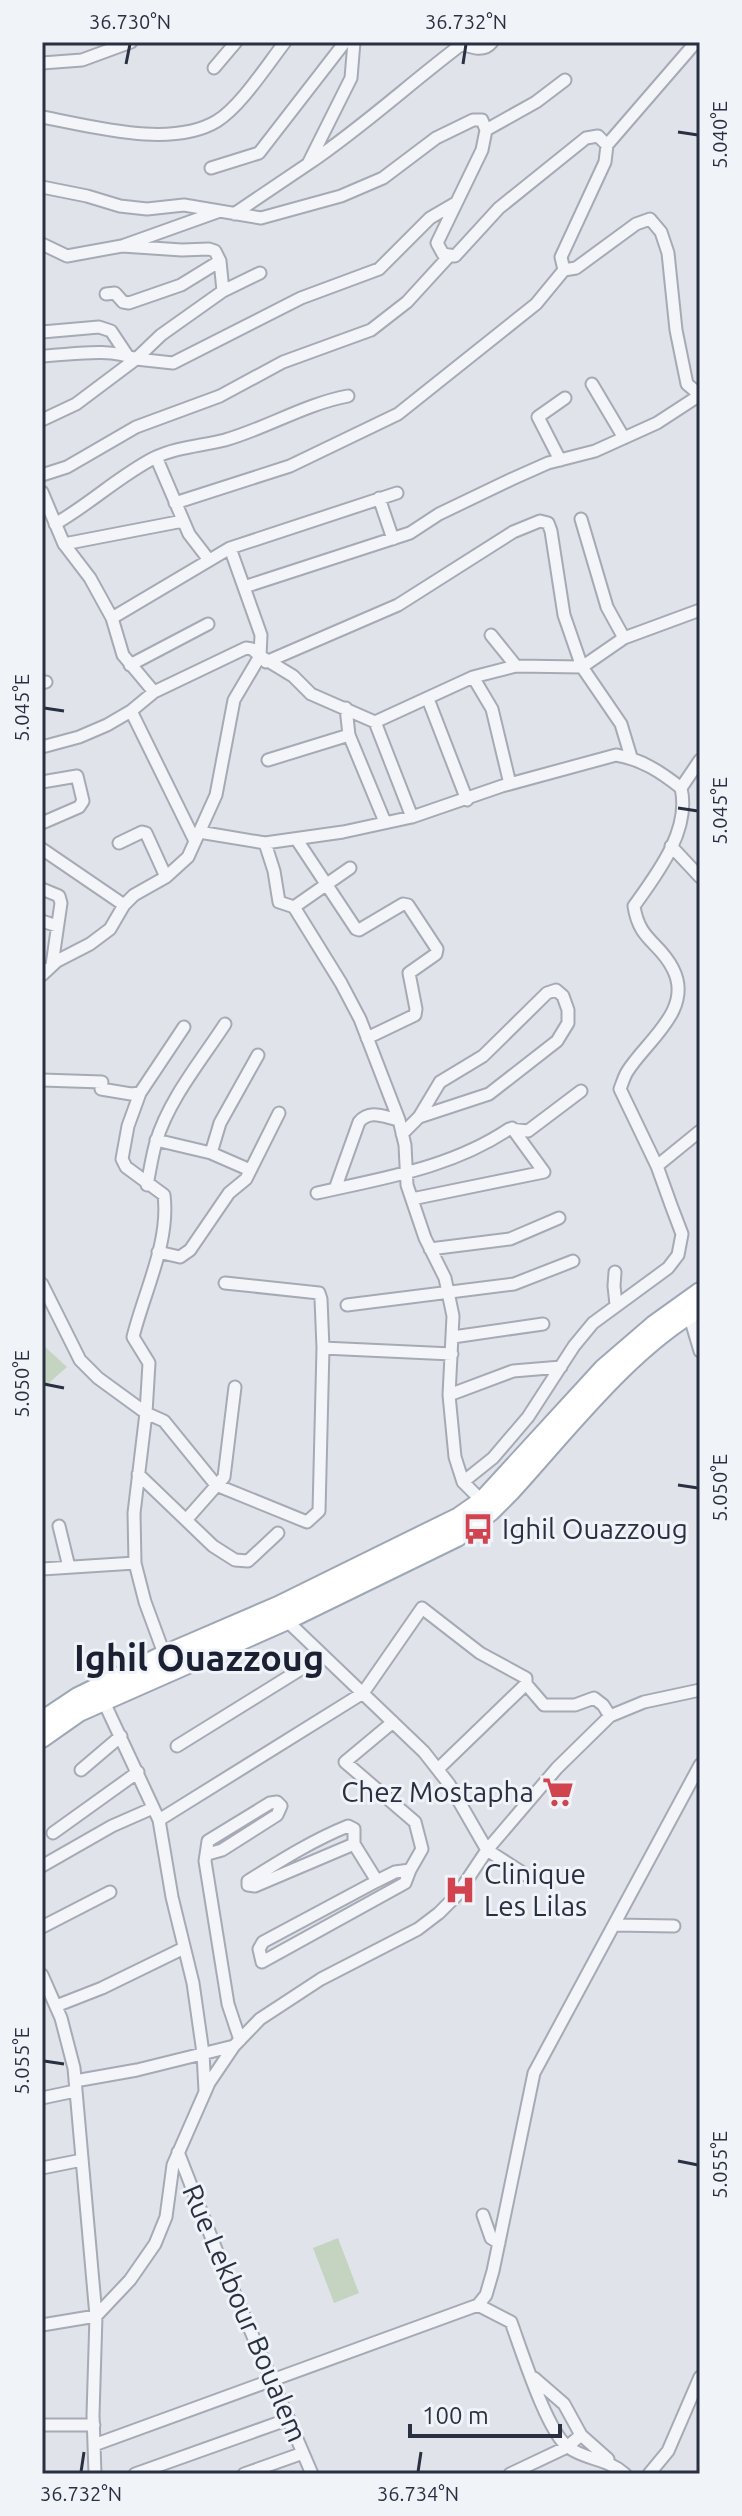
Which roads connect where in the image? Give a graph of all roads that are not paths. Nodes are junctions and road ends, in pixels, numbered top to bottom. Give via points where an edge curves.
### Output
1 (131, 42) edge
2 (236, 42) edge
3 (285, 42) edge
4 (345, 42) edge
5 (354, 42) edge
6 (492, 42) edge
7 (696, 42) edge
8 (463, 43) edge
9 (42, 63) edge
10 (214, 68) dead end
11 (565, 80) dead end
12 (42, 117) edge
13 (486, 130) junction
14 (607, 145) junction
15 (308, 164) junction
16 (211, 168) dead end
17 (42, 187) edge
18 (454, 204) junction
19 (221, 211) junction
20 (234, 214) junction
21 (42, 244) edge
22 (122, 246) junction
23 (450, 255) junction
24 (220, 261) junction
25 (564, 270) junction
26 (260, 273) dead end
27 (223, 291) junction
28 (106, 294) dead end
29 (42, 332) edge
30 (42, 356) edge
31 (131, 357) junction
32 (592, 384) dead end
33 (700, 395) edge
34 (348, 396) dead end
35 (565, 398) dead end
36 (42, 420) edge
37 (624, 438) junction
38 (156, 457) junction
39 (560, 460) junction
40 (42, 475) edge
41 (42, 492) edge
42 (397, 493) dead end
43 (379, 498) junction
44 (175, 503) junction
45 (581, 519) dead end
46 (183, 521) junction
47 (55, 524) junction
48 (393, 539) junction
49 (64, 544) junction
50 (230, 548) junction
51 (209, 560) junction
52 (244, 587) junction
53 (700, 610) edge
54 (112, 618) junction
55 (208, 624) dead end
56 (491, 635) dead end
57 (624, 638) junction
58 (263, 659) junction
59 (130, 665) junction
60 (516, 666) junction
61 (582, 667) junction
62 (473, 677) junction
63 (154, 692) junction
64 (428, 699) junction
65 (346, 708) junction
66 (131, 711) junction
67 (375, 722) junction
68 (349, 735) junction
69 (42, 747) edge
70 (631, 757) junction
71 (268, 760) dead end
72 (700, 760) edge
73 (42, 782) edge
74 (510, 784) junction
75 (681, 788) junction
76 (467, 800) junction
77 (412, 817) junction
78 (385, 822) junction
79 (42, 823) edge
80 (197, 836) junction
81 (297, 840) junction
82 (119, 843) dead end
83 (265, 843) junction
84 (671, 846) junction
85 (42, 849) edge
86 (350, 868) dead end
87 (166, 877) junction
88 (700, 877) edge
89 (326, 884) junction
90 (42, 889) edge
91 (124, 905) junction
92 (294, 907) junction
93 (42, 921) edge
94 (57, 926) junction
95 (52, 965) junction
96 (42, 975) edge
97 (225, 1024) dead end
98 (184, 1027) dead end
99 (367, 1038) junction
100 (258, 1055) dead end
101 (42, 1080) edge
102 (581, 1091) dead end
103 (140, 1093) junction
104 (279, 1113) dead end
105 (419, 1117) junction
106 (399, 1120) junction
107 (512, 1128) junction
108 (700, 1131) edge
109 (402, 1134) junction
110 (156, 1140) junction
111 (211, 1153) junction
112 (657, 1166) junction
113 (250, 1170) junction
114 (407, 1173) junction
115 (147, 1185) junction
116 (335, 1189) junction
117 (317, 1193) dead end
118 (412, 1199) junction
119 (559, 1218) dead end
120 (430, 1249) junction
121 (158, 1252) junction
122 (573, 1261) dead end
123 (615, 1272) dead end
124 (225, 1283) dead end
125 (42, 1284) edge
126 (700, 1292) edge
127 (448, 1294) junction
128 (347, 1305) dead end
129 (616, 1305) junction
130 (694, 1311) edge
131 (543, 1324) dead end
132 (453, 1337) junction
133 (323, 1348) junction
134 (700, 1351) edge
135 (452, 1354) junction
136 (561, 1367) junction
137 (235, 1387) dead end
138 (449, 1395) junction
139 (146, 1413) junction
140 (138, 1474) junction
141 (463, 1482) junction
142 (216, 1485) junction
143 (486, 1506) junction
144 (186, 1520) junction
145 (59, 1526) dead end
146 (278, 1533) dead end
147 (135, 1563) junction
148 (69, 1567) junction
149 (42, 1569) edge
150 (281, 1613) junction
151 (322, 1656) junction
152 (168, 1662) junction
153 (526, 1684) junction
154 (700, 1690) edge
155 (363, 1693) junction
156 (103, 1700) junction
157 (610, 1716) junction
158 (42, 1721) edge
159 (393, 1722) junction
160 (121, 1736) junction
161 (42, 1738) edge
162 (177, 1746) dead end
163 (700, 1765) edge
164 (438, 1769) junction
165 (81, 1770) dead end
166 (138, 1772) junction
167 (156, 1814) junction
168 (53, 1833) dead end
169 (354, 1844) junction
170 (487, 1850) junction
171 (208, 1854) junction
172 (42, 1866) edge
173 (410, 1870) junction
174 (526, 1875) dead end
175 (377, 1881) junction
176 (110, 1892) dead end
177 (614, 1925) junction
178 (674, 1926) dead end
179 (42, 1927) edge
180 (184, 1948) junction
181 (42, 1975) edge
182 (56, 2006) junction
183 (237, 2043) junction
184 (203, 2053) junction
185 (75, 2086) junction
186 (205, 2092) junction
187 (42, 2098) edge
188 (178, 2152) junction
189 (82, 2160) junction
190 (42, 2168) edge
191 (483, 2215) dead end
192 (499, 2243) junction
193 (478, 2305) junction
194 (96, 2316) junction
195 (42, 2325) edge
196 (531, 2375) junction
197 (700, 2377) edge
198 (273, 2381) junction
199 (289, 2419) junction
200 (42, 2425) edge
201 (94, 2425) junction
202 (574, 2437) junction
203 (94, 2445) junction
204 (303, 2453) junction
205 (614, 2465) junction
206 (95, 2474) edge
207 (135, 2474) edge
208 (244, 2474) edge
209 (312, 2474) edge
210 (510, 2474) edge
211 (625, 2474) edge
212 (649, 2474) edge

1 - 9 street via 82,60
2 - 10 street
3 - 12 street via 217,121 186,131 112,132
4 - 16 street via 259,153
5 - 15 street via 351,78
6 - 8 street via 477,49
7 - 14 street
8 - 15 street
11 - 13 street
13 - 18 street via 482,150
13 - 20 street via 482,120 473,120 436,138 383,178 341,196 261,218
14 - 23 street via 598,136 586,138 499,208 455,256
14 - 25 street via 605,162 561,257
15 - 20 street
17 - 19 street via 120,206 184,205
18 - 23 street via 437,243 443,254
18 - 31 street via 430,218 379,269 301,298 173,363
19 - 20 street
19 - 22 street
21 - 22 street via 67,256
22 - 24 street via 209,249
23 - 40 street via 407,302 371,330 283,362 220,396 136,427 67,467
24 - 27 street
24 - 28 street via 181,285 129,303 113,292
25 - 33 street via 576,268 650,219 668,253 687,384
25 - 44 street via 536,304 398,414 290,466
26 - 27 street
27 - 31 street
29 - 31 street via 99,327 111,331
30 - 31 street
31 - 36 street via 76,404
32 - 37 street
33 - 37 street
34 - 38 street via 225,440
35 - 39 street via 538,417
37 - 39 street
38 - 44 street
38 - 47 street
39 - 48 street
41 - 47 street
42 - 43 street
43 - 48 street
43 - 50 street
44 - 46 street
45 - 57 street via 607,607
46 - 49 street
46 - 51 street
47 - 49 street
48 - 52 street
49 - 54 street
50 - 51 street
50 - 52 street
51 - 54 street
52 - 58 street via 261,635
53 - 57 street
54 - 59 street
55 - 59 street
56 - 60 street
57 - 61 street
58 - 61 street via 398,605 513,532 540,521 551,531 564,615
58 - 63 street via 246,648
58 - 65 street via 311,694
58 - 80 street via 234,700 216,795
59 - 63 street
60 - 61 street
60 - 62 street
61 - 70 street via 621,724
62 - 64 street
62 - 74 street via 492,709
63 - 66 street
64 - 67 street
64 - 76 street
65 - 67 street
65 - 68 street
66 - 69 street via 79,737
66 - 80 street
67 - 77 street
68 - 71 street
68 - 78 street
70 - 74 street via 616,755
70 - 75 street
72 - 75 street
73 - 79 street via 77,776 83,801
74 - 76 street
75 - 84 street via 682,818
76 - 77 street
77 - 78 street
78 - 81 street
80 - 83 street
80 - 87 street via 188,857
81 - 83 street
81 - 89 street
82 - 87 street via 146,833
83 - 92 street via 279,902
84 - 88 street
84 - 112 street via 634,906 645,936 674,970 677,994 673,1013 626,1073 620,1089
85 - 91 street
86 - 89 street
87 - 91 street
89 - 92 street
89 - 99 street via 356,929 408,905 437,949 409,973 415,1015
90 - 94 street via 60,899
91 - 95 street via 110,929
92 - 99 street via 341,983
93 - 94 street
94 - 95 street
95 - 96 street
97 - 110 street via 178,1093
98 - 103 street
99 - 106 street
100 - 111 street via 220,1123
101 - 103 street
102 - 107 street via 528,1131
103 - 115 street via 122,1159
104 - 113 street
105 - 105 street via 489,1094 557,1041 568,1023 563,996 556,990 547,993 483,1056 440,1082
105 - 109 street
106 - 109 street
106 - 116 street via 364,1116
107 - 114 street via 480,1148
107 - 118 street via 544,1172
108 - 112 street
109 - 114 street
110 - 111 street
110 - 115 street
111 - 113 street
112 - 129 street via 682,1234 681,1248 668,1268
113 - 121 street via 190,1250 180,1257
114 - 116 street
114 - 118 street
115 - 121 street via 164,1195 166,1206
116 - 117 street
118 - 120 street
119 - 120 street via 510,1239
120 - 127 street
121 - 139 street via 133,1337 149,1363
122 - 127 street via 514,1284
123 - 129 street
124 - 133 street via 319,1293
125 - 139 street via 80,1360
126 - 143 main road via 622,1351
127 - 128 street
127 - 132 street
129 - 136 street via 593,1323
130 - 134 street
130 - 143 main road via 623,1369
131 - 132 street
132 - 135 street
133 - 135 street
133 - 142 street via 318,1514 307,1522
135 - 138 street
136 - 138 street via 513,1371
136 - 141 street via 520,1427
137 - 142 street via 224,1477
138 - 141 street
139 - 140 street
139 - 142 street via 164,1421
140 - 144 street
140 - 147 street
141 - 143 street
142 - 144 street
143 - 150 main road via 457,1537
144 - 146 street via 235,1560 248,1561
145 - 148 street
147 - 148 street
147 - 152 street
148 - 149 street
150 - 151 street
150 - 152 main road
151 - 155 street
151 - 162 street
152 - 156 main road
152 - 158 main road via 78,1697
153 - 155 street via 526,1678 480,1653 422,1608
153 - 157 street via 544,1705 570,1706 594,1698
153 - 164 street
154 - 157 street via 644,1702
155 - 159 street
155 - 167 street
156 - 160 street
156 - 161 main road
157 - 170 street
159 - 164 street
159 - 173 street via 345,1762 415,1822 422,1849
160 - 165 street
160 - 166 street
163 - 177 street
164 - 170 street
166 - 167 street
166 - 168 street
167 - 172 street via 112,1826
167 - 180 street
169 - 169 street via 354,1829 348,1826 262,1872 248,1885
169 - 175 street
170 - 174 street
170 - 183 street via 439,1913 321,1979 260,2019
171 - 171 street via 277,1815 281,1806 270,1803 208,1841
171 - 183 street via 205,1861
173 - 175 street
173 - 175 street via 405,1883 262,1962 263,1942
176 - 179 street
177 - 178 street
177 - 192 street via 534,2073
180 - 182 street
180 - 184 street
181 - 182 street
182 - 185 street
183 - 184 street
183 - 186 street
184 - 185 street
184 - 186 street
185 - 187 street
185 - 189 street
186 - 188 street
188 - 194 street via 166,2217 155,2244
188 - 198 street, Rue Lekbour Boualem
189 - 190 street
189 - 194 street
191 - 192 street via 491,2238
192 - 193 street via 486,2295
193 - 196 street via 511,2322
193 - 198 street
194 - 195 street
194 - 201 street
196 - 202 street via 545,2413
196 - 202 street via 564,2404
197 - 212 street via 668,2451
198 - 199 street, Rue Lekbour Boualem
198 - 203 street
199 - 204 street, Rue Lekbour Boualem
199 - 207 street
200 - 201 street
201 - 203 street
202 - 205 street
202 - 205 street
202 - 210 street
203 - 206 street
204 - 208 street
204 - 209 street, Rue Lekbour Boualem
205 - 211 street

